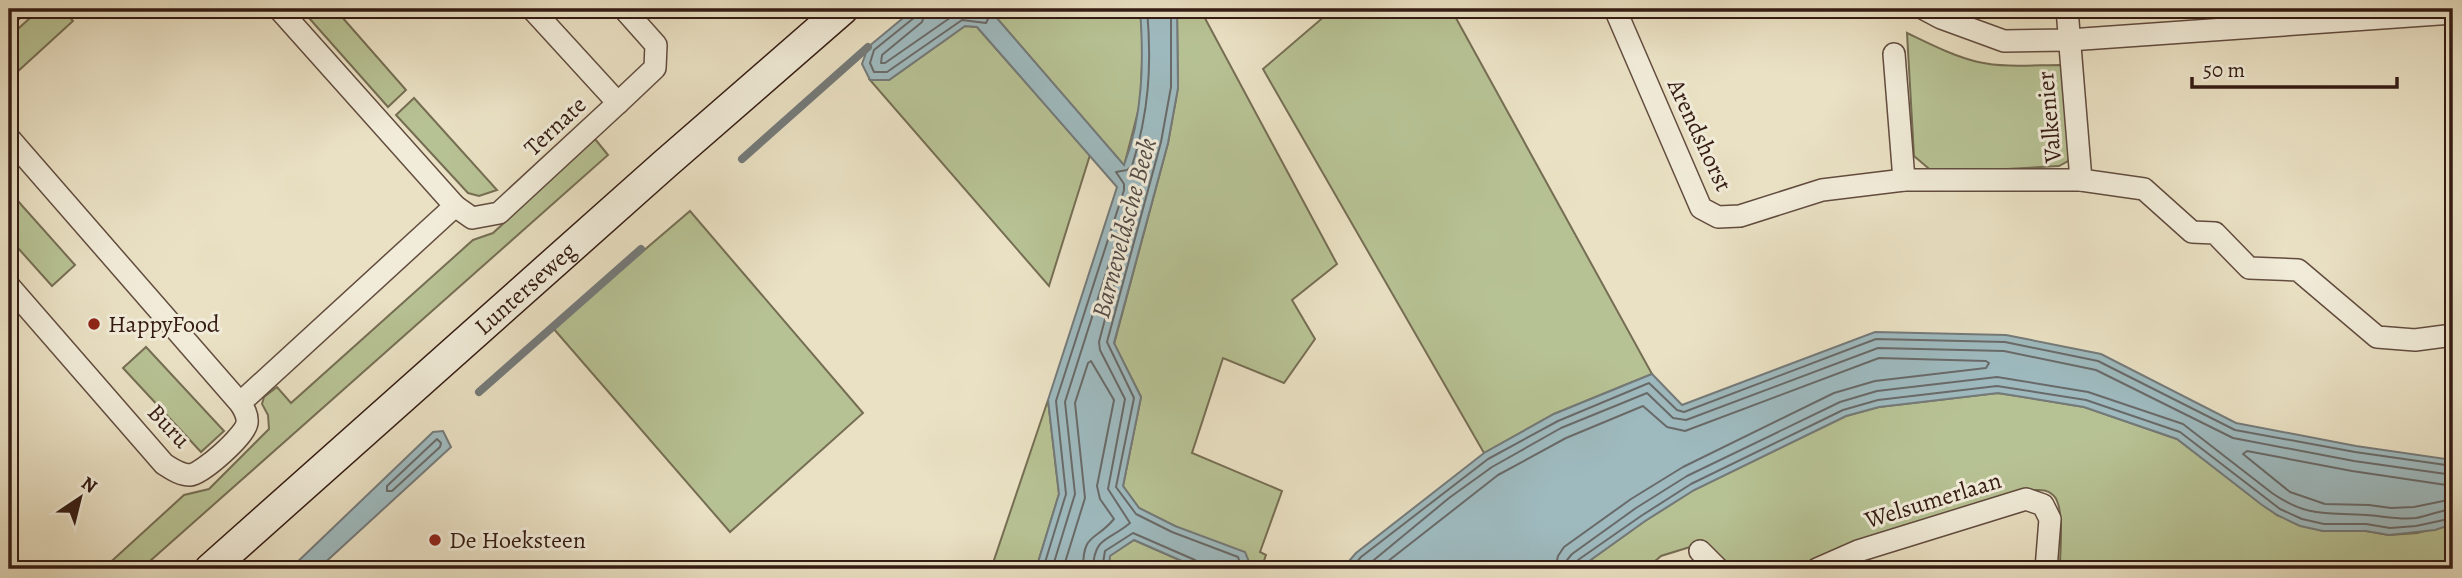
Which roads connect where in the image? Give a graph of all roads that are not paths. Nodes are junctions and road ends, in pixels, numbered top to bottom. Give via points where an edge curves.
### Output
1 (14, 9) edge
2 (279, 9) edge
3 (532, 9) edge
4 (624, 9) edge
5 (844, 9) edge
6 (1615, 9) edge
7 (1924, 9) edge
8 (2067, 9) edge
9 (9, 13) edge
10 (2453, 13) edge
11 (2069, 40) junction
12 (1894, 54) dead end
13 (618, 103) junction
14 (9, 138) edge
15 (1904, 180) junction
16 (2081, 180) junction
17 (455, 206) junction
18 (9, 286) edge
19 (2453, 335) edge
20 (240, 403) junction
21 (1700, 551) dead end
22 (210, 569) edge
23 (1718, 569) edge
24 (1817, 569) edge
25 (2046, 569) edge

1 - 9 street
2 - 17 street
3 - 13 street, Ternate
4 - 13 street via 656,45 654,68
5 - 22 main road, Lunterseweg
6 - 15 street, Arendshorst via 1701,208 1718,217 1740,216 1822,190
7 - 11 street via 2004,41
8 - 11 street, Valkenier
10 - 11 street
11 - 16 street, Valkenier
12 - 15 street
13 - 17 street, Ternate via 499,213 472,218
14 - 20 street
15 - 16 street, Arendshorst
16 - 19 street, Valkenier via 2144,188 2192,232 2215,233 2249,268 2298,270 2377,337 2415,340
17 - 20 street
18 - 20 street, Buru via 164,464 176,472 199,473 242,434 247,415
21 - 23 street
24 - 25 street, Welsumerlaan via 1858,551 2026,499 2043,505 2050,519

